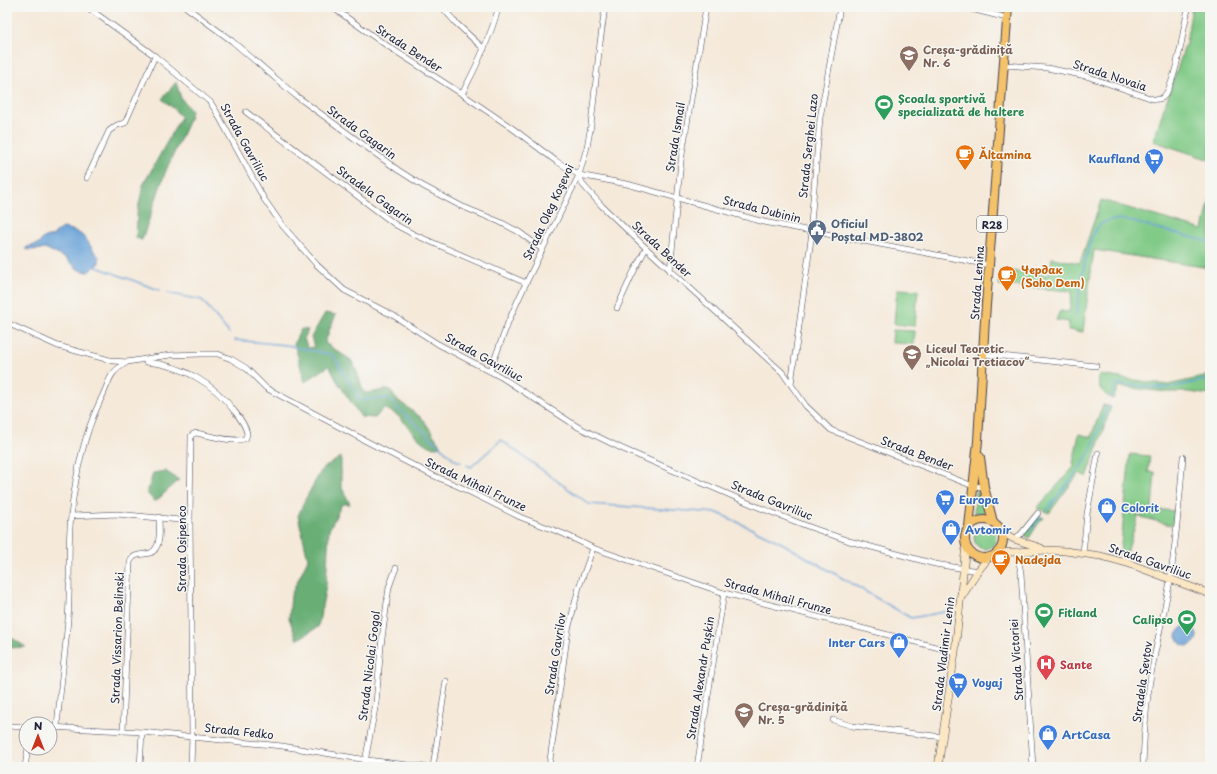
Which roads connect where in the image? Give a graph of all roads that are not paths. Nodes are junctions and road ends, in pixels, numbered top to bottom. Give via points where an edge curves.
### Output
1 (87, 7) edge
2 (186, 7) edge
3 (332, 7) edge
4 (442, 7) edge
5 (499, 7) edge
6 (605, 7) edge
7 (706, 7) edge
8 (840, 7) edge
9 (963, 7) edge
10 (1008, 7) edge
11 (1188, 7) edge
12 (1007, 18) junction
13 (484, 49) junction
14 (155, 56) junction
15 (1004, 65) junction
16 (462, 94) junction
17 (246, 112) dead end
18 (579, 175) junction
19 (87, 178) dead end
20 (676, 197) junction
21 (812, 232) junction
22 (646, 248) junction
23 (542, 249) junction
24 (989, 264) junction
25 (670, 271) junction
26 (526, 283) junction
27 (618, 308) dead end
28 (7, 323) edge
29 (983, 354) junction
30 (139, 361) junction
31 (127, 362) junction
32 (1096, 366) dead end
33 (490, 371) junction
34 (791, 384) junction
35 (978, 441) junction
36 (1098, 452) dead end
37 (1183, 457) dead end
38 (973, 486) junction
39 (984, 487) junction
40 (1038, 513) dead end
41 (70, 516) junction
42 (159, 517) junction
43 (190, 521) junction
44 (993, 522) junction
45 (969, 527) junction
46 (1002, 532) junction
47 (1014, 539) junction
48 (966, 544) junction
49 (593, 548) junction
50 (1047, 550) junction
51 (1017, 552) junction
52 (997, 553) junction
53 (1083, 553) junction
54 (990, 557) junction
55 (396, 568) dead end
56 (963, 568) junction
57 (978, 571) junction
58 (1170, 579) junction
59 (724, 593) junction
60 (1210, 594) edge
61 (960, 598) junction
62 (955, 652) junction
63 (446, 681) dead end
64 (58, 717) edge
65 (833, 720) dead end
66 (7, 726) edge
67 (18, 727) edge
68 (58, 727) edge
69 (123, 731) junction
70 (142, 732) junction
71 (192, 736) junction
72 (943, 737) junction
73 (27, 756) edge
74 (367, 760) junction
75 (26, 767) edge
76 (140, 767) edge
77 (191, 767) edge
78 (364, 767) edge
79 (424, 767) edge
80 (432, 767) edge
81 (549, 767) edge
82 (697, 767) edge
83 (938, 767) edge
84 (1033, 767) edge
85 (1143, 767) edge

1 - 14 street, Strada Gavriliuc
2 - 23 street, Strada Gagarin via 232,41 295,95 392,166 455,203 519,232
3 - 16 street, Strada Bender
4 - 13 street
5 - 13 street
6 - 18 street, Strada Oleg Koşevoi via 591,124
7 - 20 street, Strada Ismail
8 - 21 street, Strada Serghei Lazo via 820,118 810,223
9 - 12 street
10 - 12 main road, Strada Lenina / R28
11 - 15 street, Strada Novaia via 1176,65 1168,92 1162,98 1153,99 1065,71
12 - 15 main road, Strada Lenina / R28
13 - 16 street
14 - 19 street via 125,123 109,131
14 - 33 street, Strada Gavriliuc via 210,102 264,199 282,225 318,266 344,290
15 - 24 main road, Strada Lenina / R28
16 - 18 street, Strada Bender
17 - 26 street, Stradela Gagarin via 396,225
18 - 20 street, Strada Dubinin
18 - 22 street, Strada Bender via 587,191
18 - 23 street, Strada Oleg Koşevoi
20 - 21 street, Strada Dubinin via 764,222
20 - 25 street, Strada Ismail
21 - 24 street, Strada Dubinin
21 - 34 street, Strada Serghei Lazo
22 - 25 street, Strada Bender
22 - 27 street
23 - 26 street, Strada Oleg Koşevoi
24 - 29 main road, Strada Lenina / R28
25 - 34 street, Strada Bender via 782,372
26 - 33 street, Strada Oleg Koşevoi
28 - 31 street, Strada Mihail Frunze via 58,346
29 - 32 street
29 - 35 main road, Strada Lenina / R28
30 - 31 street, Strada Mihail Frunze
30 - 43 street, Strada Osipenco via 170,366 214,388 241,419 247,431 247,436 243,440 196,433 192,435
30 - 49 street, Strada Mihail Frunze via 170,355 218,354 231,358 246,368 266,388 358,437 520,517
31 - 41 street via 110,376 90,425
33 - 56 street, Strada Gavriliuc via 593,435 758,507 849,541 935,564
34 - 38 street, Strada Bender via 806,406 832,430
35 - 38 main road, R28
35 - 39 main road, R28
36 - 53 street
37 - 58 street, Stradela Șevțov
38 - 39 street, Strada Bender
38 - 45 main road, R28
39 - 44 main road, R28
40 - 47 street
41 - 42 street via 116,514
41 - 64 street via 68,618
42 - 43 street
42 - 69 street, Strada Vissarion Belinski via 156,548 150,554 135,555 130,562
43 - 71 street, Strada Osipenco
44 - 45 main road via 980,520
44 - 46 main road, R28
45 - 48 main road, R28 via 966,532
46 - 47 main road, Strada Gavriliuc
46 - 52 main road via 1003,543
47 - 50 main road, Strada Gavriliuc
48 - 54 main road via 978,557
48 - 56 main road, Strada Vladimir Lenin
49 - 59 street, Strada Mihail Frunze
49 - 81 street, Strada Gavrilov via 579,587 568,630
50 - 51 main road, Strada Gavriliuc
50 - 53 main road, Strada Gavriliuc
51 - 52 main road, Strada Gavriliuc
51 - 84 street, Strada Victoriei via 1021,573
52 - 54 main road
53 - 58 main road, Strada Gavriliuc via 1119,561
54 - 57 main road
55 - 74 street, Strada Nicolai Gogol via 389,587
56 - 57 street, Strada Gavriliuc
56 - 61 main road, Strada Vladimir Lenin
57 - 61 main road
58 - 60 main road, Strada Gavriliuc
58 - 85 street, Stradela Șevțov via 1147,705
59 - 62 street, Strada Mihail Frunze
59 - 82 street, Strada Alexandr Pușkin
61 - 62 main road, Strada Vladimir Lenin
62 - 72 main road, Strada Vladimir Lenin
63 - 80 street
65 - 72 street via 852,726
66 - 67 street
68 - 69 street, Strada Fedko
69 - 70 street, Strada Fedko
70 - 71 street, Strada Fedko
70 - 76 street
71 - 74 street, Strada Fedko via 282,746
71 - 77 street, Strada Osipenco
72 - 83 main road, Strada Vladimir Lenin
73 - 75 street
74 - 78 street, Strada Nicolai Gogol
74 - 79 street, Strada Fedko

